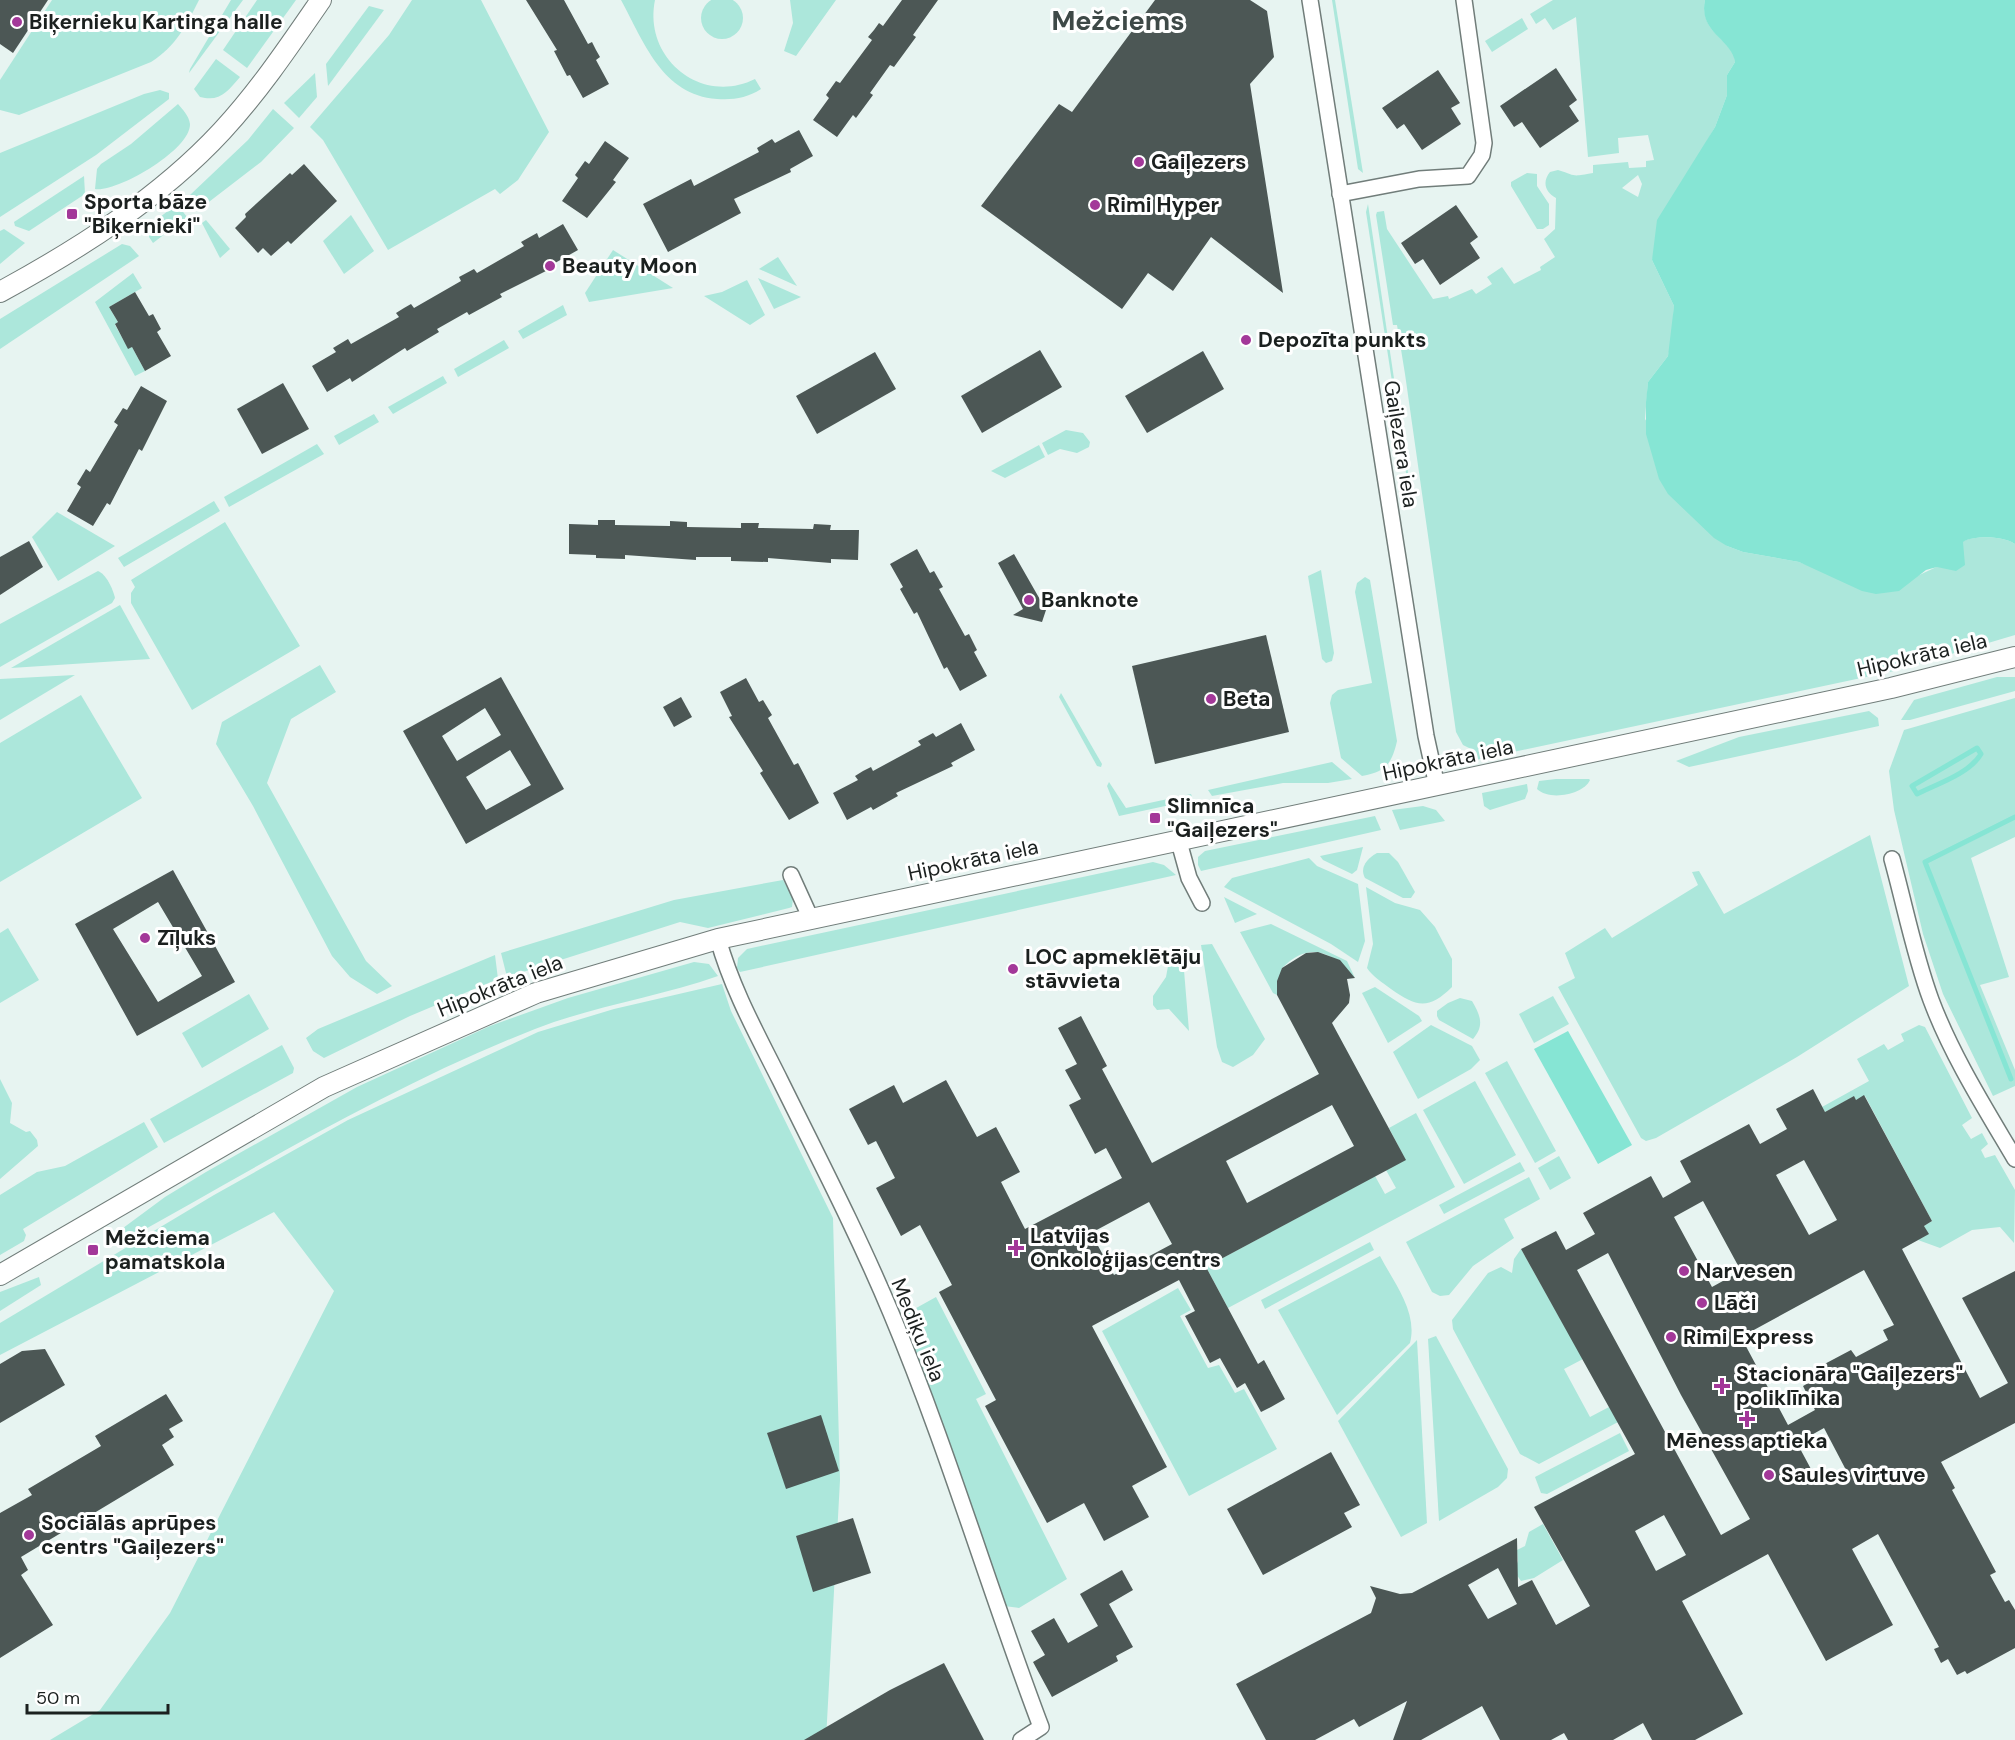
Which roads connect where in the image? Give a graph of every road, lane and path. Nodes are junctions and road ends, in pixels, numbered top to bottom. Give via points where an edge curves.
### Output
1 (321, 0) edge
2 (1310, 0) edge
3 (1464, 0) edge
4 (1340, 194) junction
5 (0, 292) edge
6 (2015, 657) edge
7 (1437, 786) junction
8 (1179, 842) junction
9 (1892, 858) dead end
10 (791, 875) dead end
11 (1202, 903) dead end
12 (811, 919) junction
13 (718, 939) junction
14 (2015, 1159) edge
15 (0, 1275) edge
16 (1021, 1740) edge

1 - 5 street via 259,88 189,164 103,228
2 - 4 street, Gaiļezera iela
3 - 4 street via 1484,142 1476,167 1468,176 1419,179
4 - 7 street, Gaiļezera iela
6 - 7 street, Hipokrāta iela via 1902,686
7 - 8 street, Hipokrāta iela
8 - 11 street
8 - 12 street, Hipokrāta iela
9 - 14 street via 1914,949 1932,1001
10 - 12 street
12 - 13 street, Hipokrāta iela
13 - 15 street, Hipokrāta iela via 536,993 324,1087
13 - 16 street, Mediķu iela via 729,978 891,1313 1041,1727

